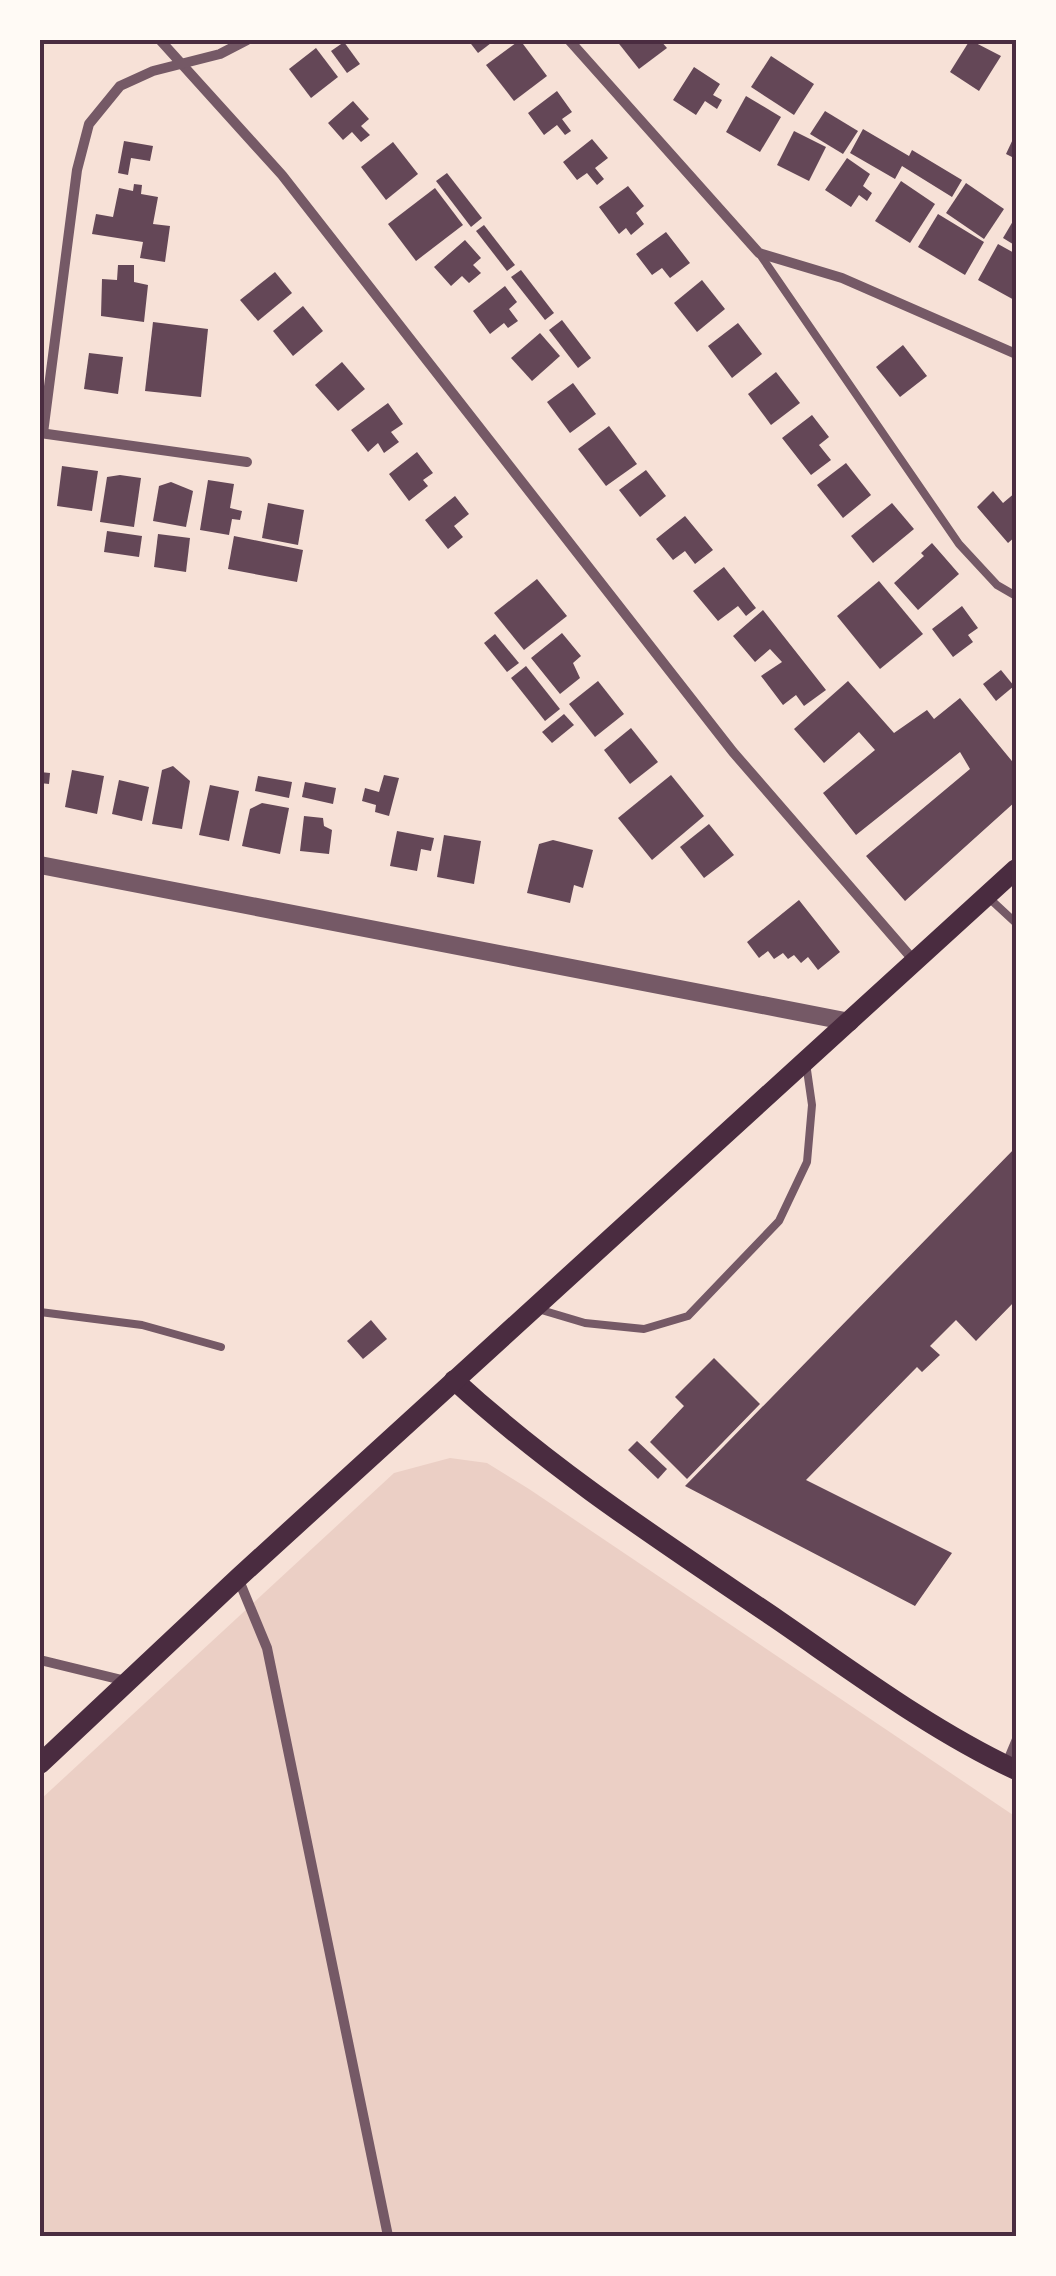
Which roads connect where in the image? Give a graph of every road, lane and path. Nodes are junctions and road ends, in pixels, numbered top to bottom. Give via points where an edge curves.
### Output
1 (160, 40) edge
2 (247, 40) edge
3 (568, 40) edge
4 (181, 62) junction
5 (759, 253) junction
6 (1016, 354) edge
7 (41, 433) edge
8 (248, 462) dead end
9 (1016, 596) edge
10 (40, 865) edge
11 (1016, 869) edge
12 (987, 896) junction
13 (1016, 923) edge
14 (916, 964) junction
15 (850, 1022) junction
16 (806, 1061) junction
17 (534, 1308) junction
18 (40, 1312) edge
19 (221, 1346) dead end
20 (454, 1380) junction
21 (238, 1578) junction
22 (40, 1660) edge
23 (127, 1681) junction
24 (1016, 1739) edge
25 (40, 1764) edge
26 (1010, 1768) edge
27 (388, 2236) edge

1 - 4 street
2 - 4 street
3 - 5 street
4 - 7 street via 120,86 89,124
4 - 14 street via 282,175 733,752
5 - 6 street via 842,278
5 - 9 lane via 959,544 996,585
7 - 8 street
10 - 15 street
11 - 12 main road
12 - 13 lane
12 - 14 main road
14 - 15 main road
15 - 16 main road
16 - 17 main road
16 - 17 lane via 812,1105 808,1162 778,1221 688,1316 644,1329 585,1323
17 - 20 main road
18 - 19 lane via 142,1325
20 - 21 main road
20 - 26 main road via 596,1497 921,1718
21 - 23 main road
21 - 27 street via 267,1648
22 - 23 street
23 - 25 main road
24 - 26 lane

